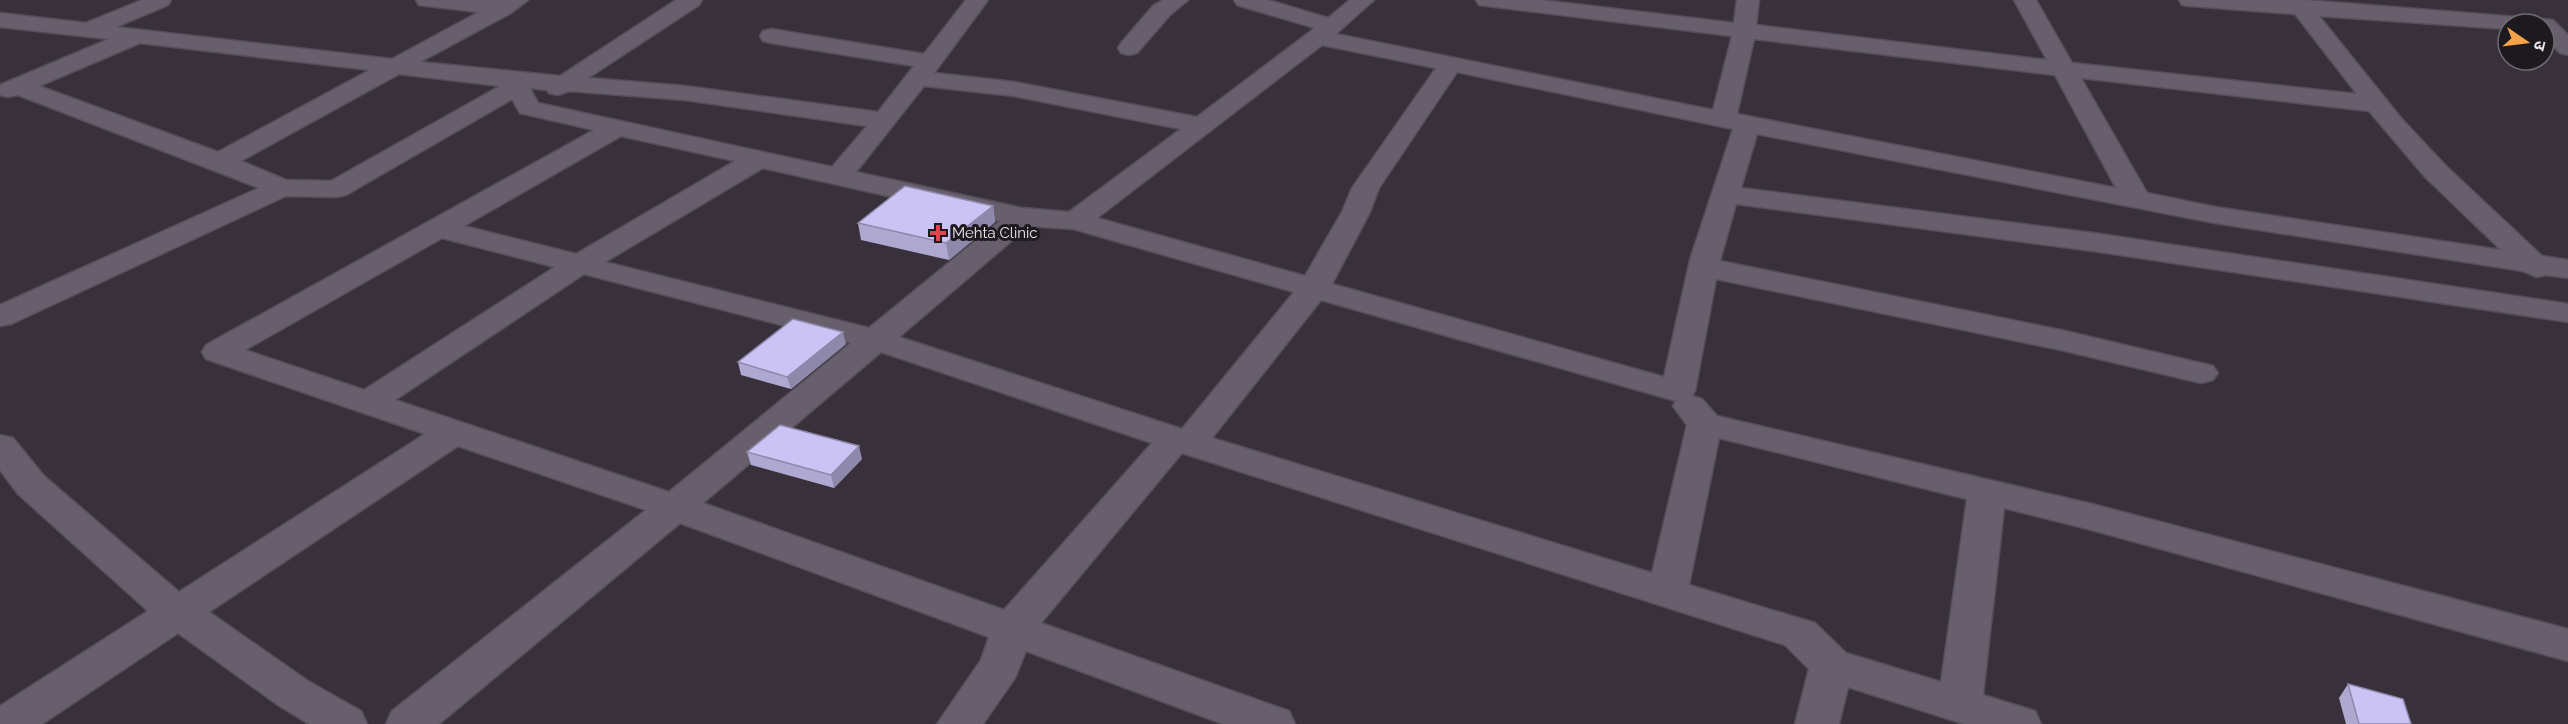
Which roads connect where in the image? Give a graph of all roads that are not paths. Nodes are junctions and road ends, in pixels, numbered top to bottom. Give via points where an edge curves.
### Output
1 (160, 0) edge
2 (427, 0) edge
3 (691, 0) edge
4 (977, 0) edge
5 (1177, 0) edge
6 (1245, 0) edge
7 (1363, 0) edge
8 (1487, 0) edge
9 (1748, 0) edge
10 (2025, 0) edge
11 (2190, 0) edge
12 (2482, 0) edge
13 (510, 4) edge
14 (2296, 4) edge
15 (2496, 13) edge
16 (0, 20) edge
17 (2496, 21) edge
18 (50, 26) junction
19 (90, 30) junction
20 (1744, 31) junction
21 (1324, 32) junction
22 (139, 35) junction
23 (771, 36) dead end
24 (2556, 38) edge
25 (10, 42) dead end
26 (1129, 48) dead end
27 (2568, 48) edge
28 (1451, 64) junction
29 (398, 66) junction
30 (2064, 69) junction
31 (925, 70) junction
32 (566, 83) junction
33 (9, 90) edge
34 (520, 91) junction
35 (2377, 104) junction
36 (885, 121) junction
37 (1735, 122) junction
38 (1201, 125) junction
39 (618, 127) junction
40 (760, 158) junction
41 (220, 162) junction
42 (838, 176) junction
43 (282, 188) junction
44 (1725, 194) junction
45 (2137, 200) junction
46 (1022, 217) junction
47 (1075, 221) junction
48 (439, 228) junction
49 (580, 264) junction
50 (2533, 264) junction
51 (1704, 267) junction
52 (2568, 269) edge
53 (1314, 288) junction
54 (2568, 298) edge
55 (2568, 313) edge
56 (0, 317) edge
57 (876, 340) junction
58 (2202, 374) dead end
59 (1678, 391) junction
60 (368, 403) junction
61 (1705, 424) junction
62 (454, 432) junction
63 (1182, 441) junction
64 (0, 446) edge
65 (1987, 492) junction
66 (675, 507) junction
67 (1667, 593) junction
68 (180, 613) junction
69 (1012, 629) junction
70 (2568, 645) edge
71 (1832, 665) junction
72 (1960, 705) junction
73 (7, 724) edge
74 (345, 724) edge
75 (408, 724) edge
76 (959, 724) edge
77 (1274, 724) edge
78 (1817, 724) edge
79 (2019, 724) edge

1 - 19 street
2 - 13 street
3 - 32 street
4 - 31 street
5 - 26 street via 1162,10
6 - 21 street
7 - 21 street
8 - 20 street
9 - 20 street
10 - 30 street
11 - 14 street
12 - 15 street
13 - 29 street
14 - 17 street
14 - 35 street
16 - 18 street
18 - 19 street
18 - 25 street
19 - 22 street
20 - 30 street
20 - 37 street
21 - 28 street
21 - 38 street
22 - 29 street
22 - 33 street
23 - 31 street
24 - 27 street
28 - 37 street
28 - 53 street via 1401,139 1370,177 1356,212
29 - 34 street
29 - 41 street
30 - 35 street
30 - 45 street
31 - 36 street
31 - 38 street
32 - 34 street
32 - 36 street via 685,93
33 - 41 street
34 - 39 street
34 - 43 street via 336,189
35 - 50 street via 2435,171
36 - 42 street
37 - 44 street
37 - 45 street
38 - 47 street
39 - 40 street
39 - 48 street
40 - 42 street
40 - 49 street
41 - 43 street
42 - 46 street
43 - 56 street
44 - 51 street
44 - 55 street via 2093,242
45 - 50 street
46 - 47 street
46 - 57 street
47 - 53 street
48 - 49 street
48 - 60 street via 218,352
49 - 57 street
49 - 60 street
50 - 52 street
50 - 54 street
51 - 58 street via 2061,340
51 - 59 street
53 - 59 street
53 - 63 street
57 - 63 street
57 - 66 street
59 - 61 street
60 - 62 street
61 - 65 street
61 - 67 street
62 - 66 street
62 - 68 street
63 - 67 street
63 - 69 street
64 - 68 street via 31,485
65 - 70 street
65 - 72 street
66 - 69 street
66 - 75 street
67 - 71 street via 1800,634
68 - 73 street
68 - 74 street via 293,693
69 - 76 street via 1000,666
69 - 77 street
71 - 72 street
71 - 78 street
72 - 79 street

